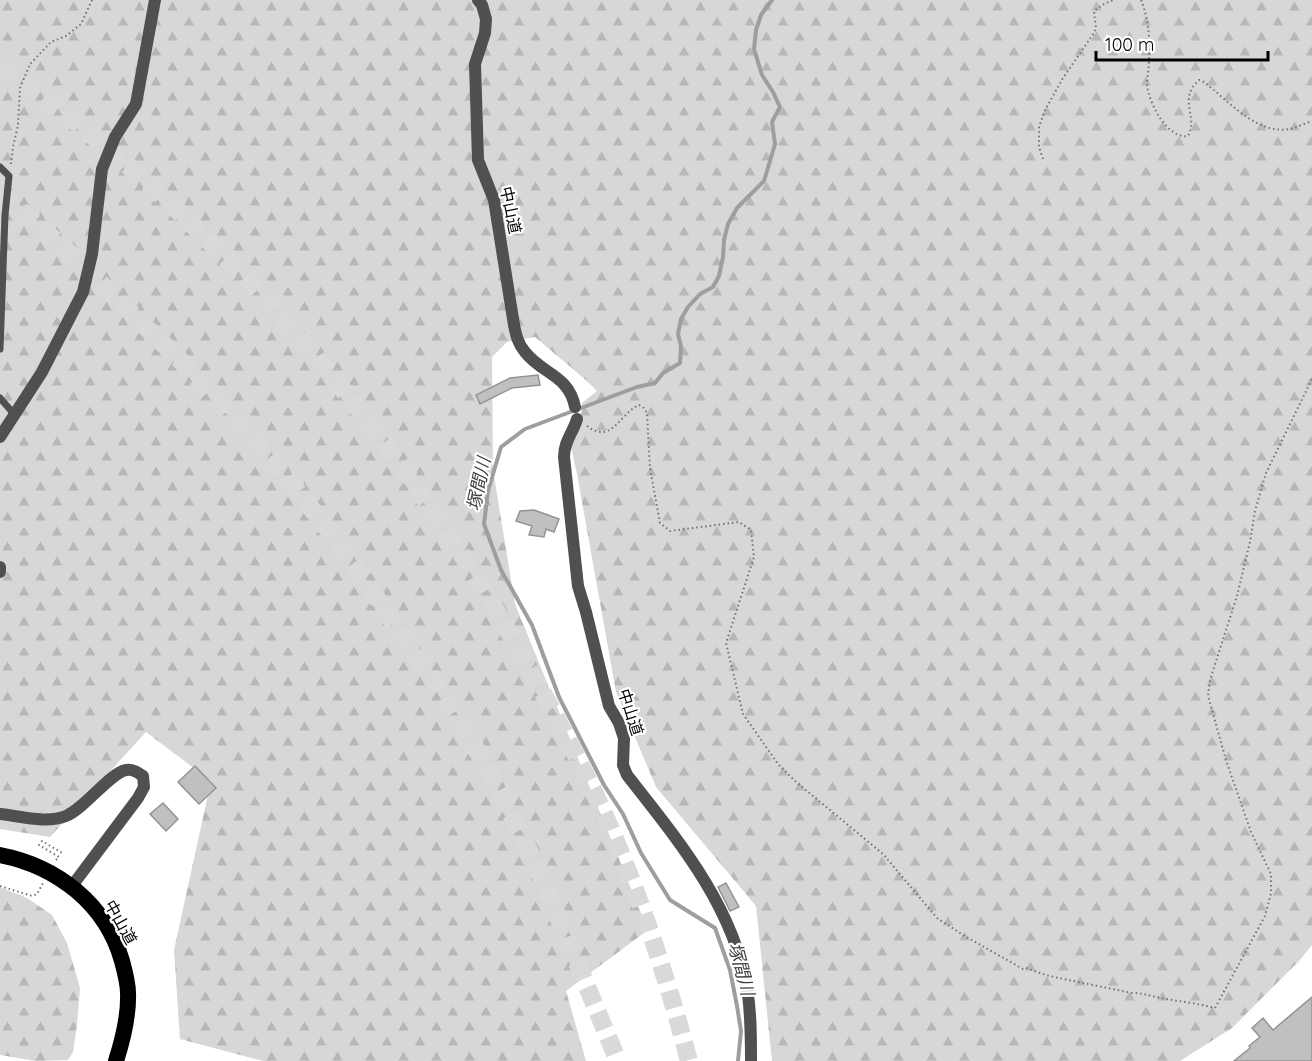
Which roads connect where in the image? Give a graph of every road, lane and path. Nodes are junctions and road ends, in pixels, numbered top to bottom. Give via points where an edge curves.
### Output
1 (92, 0) edge
2 (155, 0) edge
3 (478, 0) edge
4 (1113, 0) edge
5 (1141, 0) edge
6 (1312, 121) edge
7 (1043, 159) dead end
8 (0, 167) edge
9 (9, 176) junction
10 (0, 341) edge
11 (0, 349) edge
12 (1312, 379) edge
13 (0, 398) edge
14 (576, 413) junction
15 (14, 414) junction
16 (0, 437) edge
17 (0, 567) edge
18 (0, 572) edge
19 (0, 814) edge
20 (64, 854) dead end
21 (0, 855) edge
22 (58, 856) dead end
23 (0, 886) edge
24 (72, 886) junction
25 (36, 894) dead end
26 (116, 1061) edge
27 (751, 1061) edge

1 - 9 path via 81,24 51,42 30,64 20,88
2 - 15 street via 136,104 115,137 102,169 92,254 83,292 42,372
3 - 14 street, 中山道 via 486,20 475,64 478,160 494,200 514,325 523,350 569,389
4 - 7 path via 1094,11 1094,33 1045,110 1039,127
5 - 6 path via 1149,44 1147,86 1153,105 1172,132 1182,137 1190,134 1189,96 1199,80 1267,128 1294,128
8 - 9 lane
9 - 10 lane
10 - 11 lane
12 - 14 path via 1266,473 1237,596 1210,680 1208,696 1226,760 1251,832 1271,874 1265,916 1215,1008 1023,969 937,918 883,854 778,764 743,714 726,643 754,557 751,530 739,522 670,531 660,523 644,408 639,405 631,409 604,433 593,431
13 - 15 lane
14 - 27 street, 中山道 via 564,457 578,586 609,706 624,738 623,765 722,911 747,987
15 - 16 street
17 - 18 street
19 - 24 street via 47,819 66,816 125,770 143,776 144,787 138,798
20 - 22 path via 42,841 39,845
21 - 24 highway, 中山道 via 32,864
23 - 25 path
24 - 26 highway, 中山道 via 102,918 118,946 124,969 127,1012

